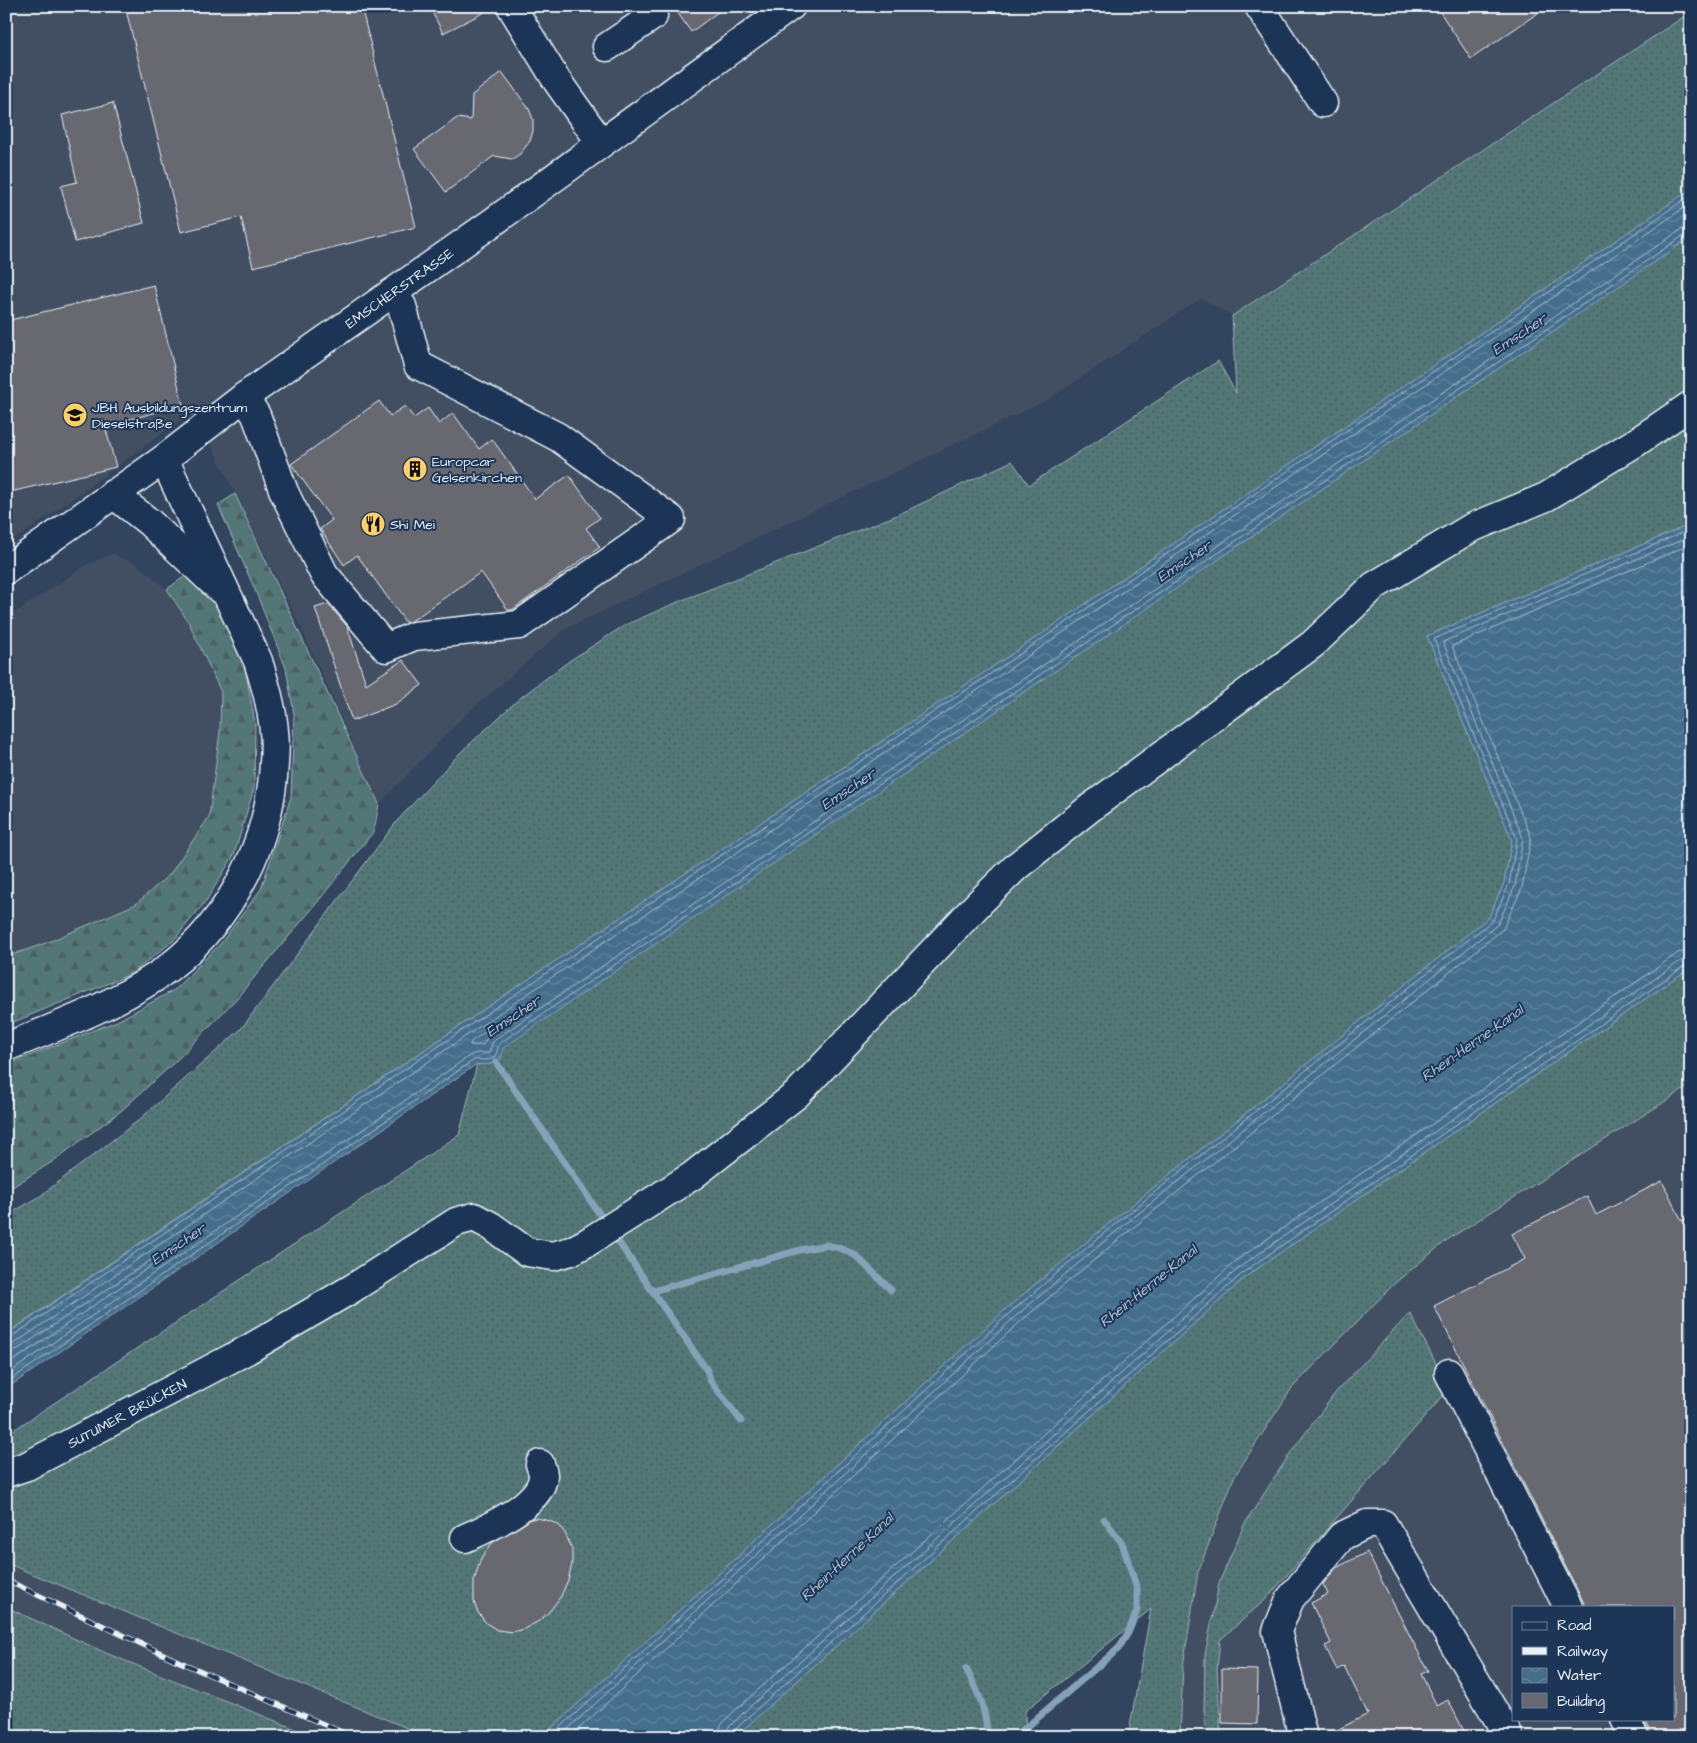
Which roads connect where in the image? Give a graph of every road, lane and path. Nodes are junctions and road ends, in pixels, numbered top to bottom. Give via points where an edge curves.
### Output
1 (512, 6) edge
2 (647, 6) edge
3 (790, 6) edge
4 (1259, 6) edge
5 (607, 47) dead end
6 (1323, 103) dead end
7 (601, 143) junction
8 (392, 293) junction
9 (244, 397) junction
10 (1691, 405) edge
11 (164, 459) junction
12 (113, 494) junction
13 (6, 570) edge
14 (228, 596) junction
15 (6, 1047) edge
16 (1449, 1373) dead end
17 (540, 1464) dead end
18 (6, 1473) edge
19 (464, 1538) dead end
20 (1567, 1606) edge
21 (1626, 1720) edge
22 (1303, 1737) edge
23 (1509, 1737) edge
24 (1634, 1737) edge

1 - 7 street via 557,81
2 - 5 street via 653,16
3 - 7 street, EMSCHERSTRASSE
4 - 6 street
7 - 8 street, EMSCHERSTRASSE
8 - 9 street, EMSCHERSTRASSE
8 - 9 street via 402,306 418,365 558,437 671,519 519,625 414,636 386,648 324,574 284,492 256,415
9 - 11 street, EMSCHERSTRASSE
10 - 18 street, SUTUMER BRÜCKEN via 1546,498 1471,528 1374,586 1314,644 1090,808 1017,866 796,1096 692,1176 639,1210 588,1242 554,1256 527,1252 474,1217 456,1222 247,1350 27,1466
11 - 12 street, EMSCHERSTRASSE
11 - 14 street
12 - 13 street, EMSCHERSTRASSE
12 - 14 street via 149,522
14 - 15 street via 258,661 269,696 274,733 271,800 249,868 207,932 184,956 157,976 77,1019
16 - 20 street
17 - 19 street via 543,1476 528,1502 492,1526
21 - 24 street
22 - 23 street via 1277,1631 1290,1599 1342,1536 1367,1524 1383,1524

